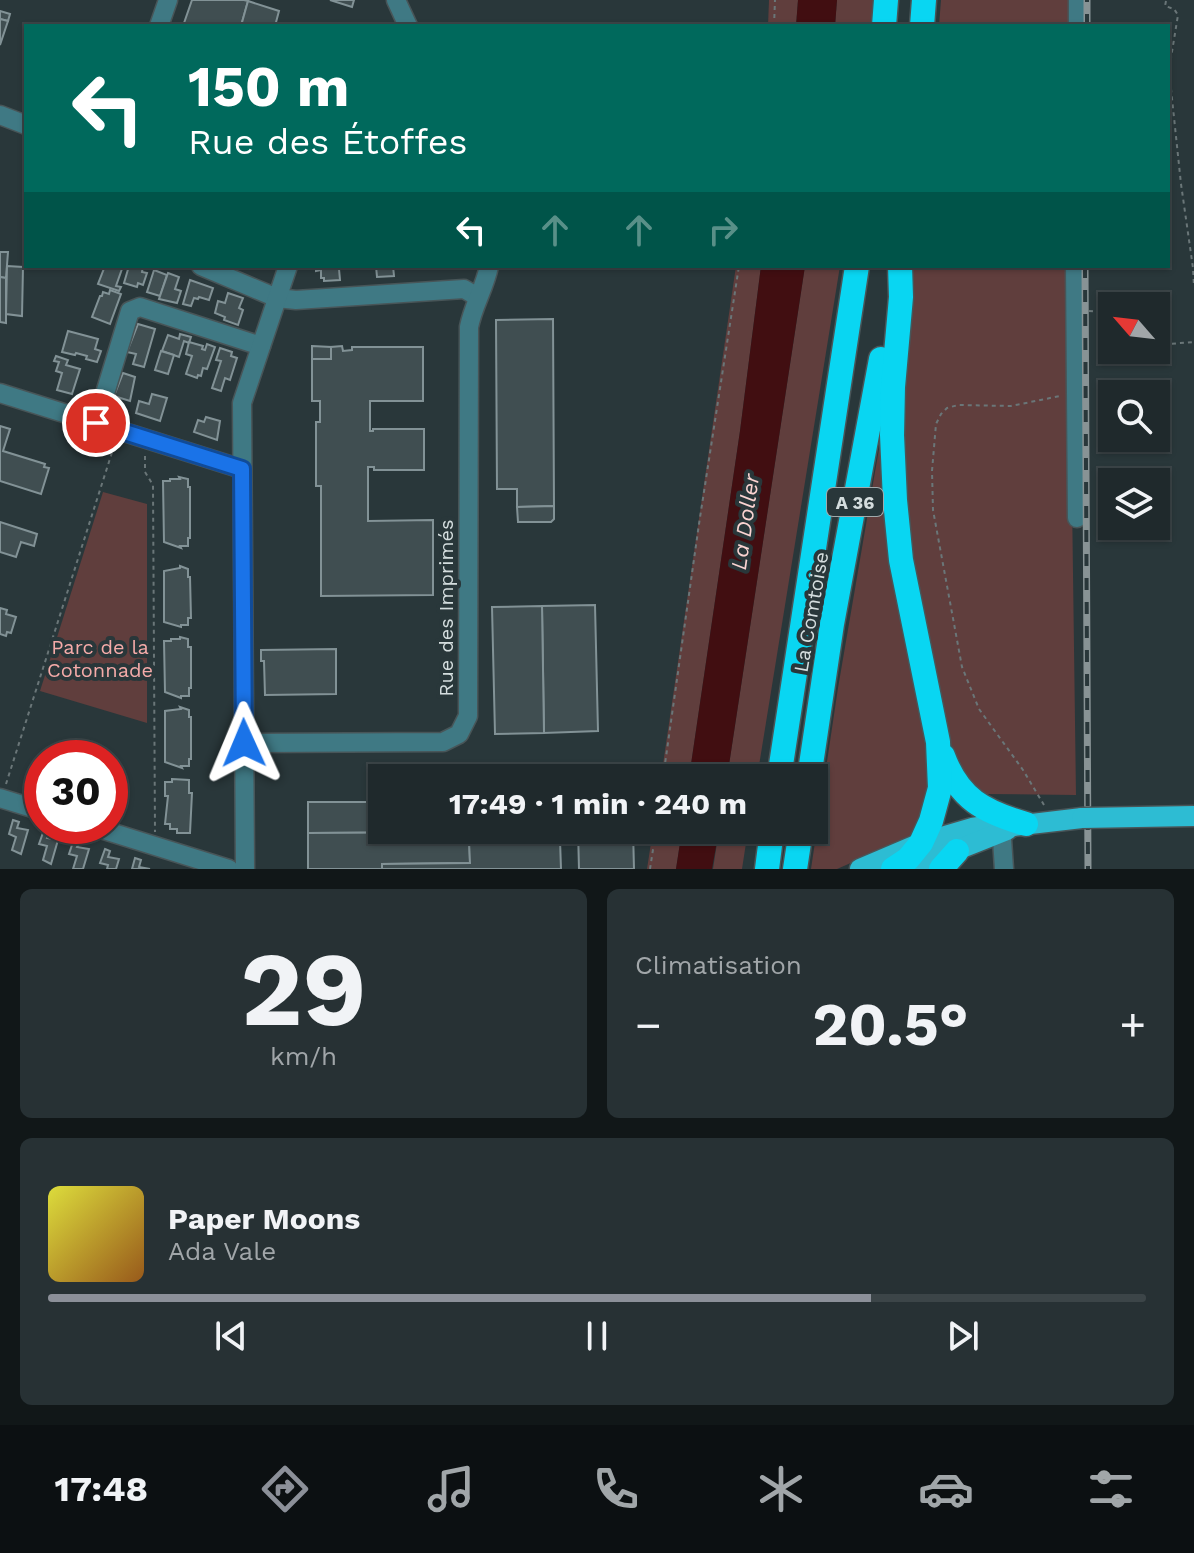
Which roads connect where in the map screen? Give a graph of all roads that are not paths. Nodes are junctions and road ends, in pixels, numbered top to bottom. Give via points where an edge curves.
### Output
1 (168, 0) edge
2 (396, 0) edge
3 (886, 0) edge
4 (924, 0) edge
5 (1078, 0) edge
6 (160, 24) edge
7 (407, 24) edge
8 (884, 24) edge
9 (922, 24) edge
10 (1078, 24) edge
11 (0, 115) edge
12 (24, 124) edge
13 (206, 268) edge
14 (287, 268) edge
15 (488, 268) edge
16 (857, 268) edge
17 (897, 268) edge
18 (897, 268) edge
19 (1075, 268) edge
20 (478, 297) junction
21 (277, 298) junction
22 (261, 346) junction
23 (0, 393) edge
24 (96, 423) junction
25 (242, 469) junction
26 (1077, 518) dead end
27 (938, 742) junction
28 (244, 743) junction
29 (781, 764) edge
30 (811, 764) edge
31 (1, 798) edge
32 (24, 805) edge
33 (1194, 816) edge
34 (1014, 830) junction
35 (128, 838) edge
36 (921, 843) junction
37 (770, 844) edge
38 (799, 844) edge
39 (949, 860) edge
40 (229, 869) edge
41 (245, 869) edge
42 (767, 869) edge
43 (795, 869) edge
44 (860, 869) edge
45 (893, 869) edge
46 (909, 869) edge
47 (1004, 869) edge

1 - 6 street
2 - 7 street
3 - 8 highway
4 - 9 highway
5 - 10 street
11 - 12 street
13 - 21 street
14 - 21 street
15 - 20 street, Rue des Imprimés
16 - 29 highway, La Comtoise / A 36
17 - 27 highway via 901,297 893,387 895,500 901,560
18 - 30 highway, La Comtoise / A 36
19 - 26 street
20 - 21 street via 464,289
20 - 28 street, Rue des Imprimés via 469,327 468,716 459,734 443,742
21 - 22 street
22 - 24 street via 140,307 130,311
22 - 25 street via 242,403
23 - 24 street
24 - 25 street
25 - 28 street
27 - 34 highway via 955,782
27 - 36 highway via 940,788
28 - 41 street
31 - 32 street
33 - 34 main road, bridge via 1053,820
34 - 36 main road via 985,826
34 - 39 main road
34 - 47 street
35 - 40 street
36 - 44 main road
36 - 45 highway
37 - 42 highway
38 - 43 highway
39 - 46 main road

